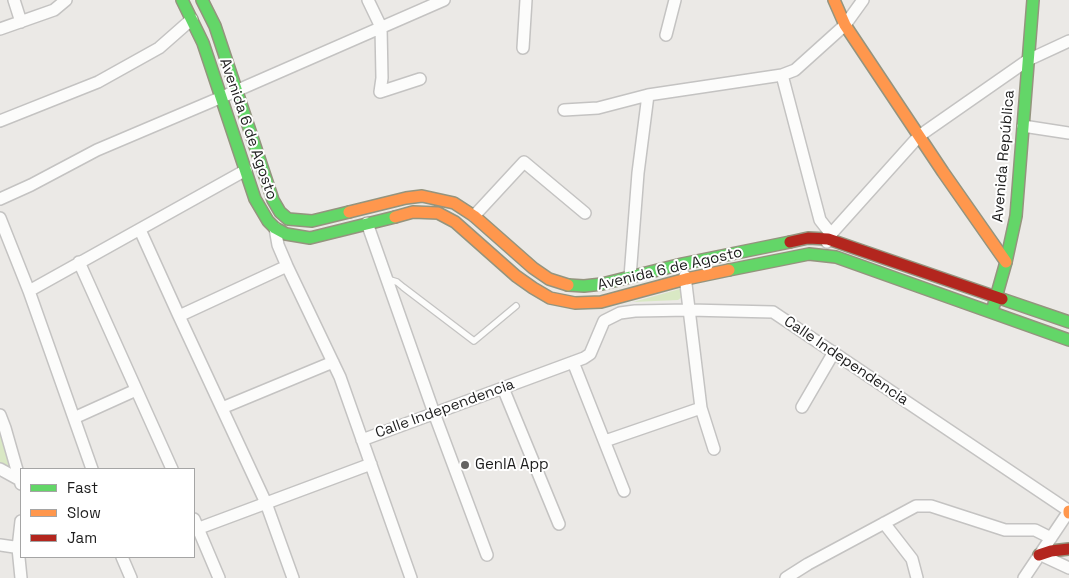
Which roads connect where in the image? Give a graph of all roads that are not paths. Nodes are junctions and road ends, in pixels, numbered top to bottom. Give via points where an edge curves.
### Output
1 (14, 0) edge
2 (66, 0) edge
3 (182, 0) edge
4 (202, 0) edge
5 (368, 0) edge
6 (444, 0) edge
7 (526, 0) edge
8 (675, 0) edge
9 (834, 0) edge
10 (864, 0) edge
11 (1033, 0) edge
12 (192, 19) junction
13 (21, 22) junction
14 (845, 25) junction
15 (381, 27) junction
16 (0, 29) edge
17 (666, 35) dead end
18 (1069, 41) edge
19 (523, 48) dead end
20 (1028, 60) junction
21 (782, 75) junction
22 (420, 79) dead end
23 (237, 90) junction
24 (648, 95) junction
25 (222, 97) junction
26 (564, 110) dead end
27 (0, 121) edge
28 (1023, 126) junction
29 (1069, 133) edge
30 (919, 136) junction
31 (246, 170) junction
32 (272, 198) junction
33 (0, 199) edge
34 (441, 199) junction
35 (257, 204) junction
36 (585, 212) dead end
37 (438, 213) junction
38 (474, 216) junction
39 (0, 218) edge
40 (293, 220) junction
41 (367, 223) junction
42 (275, 228) junction
43 (140, 230) junction
44 (830, 236) junction
45 (824, 255) junction
46 (79, 262) junction
47 (1006, 262) junction
48 (682, 264) junction
49 (287, 266) junction
50 (540, 273) junction
51 (630, 277) junction
52 (387, 279) junction
53 (686, 279) junction
54 (530, 286) junction
55 (29, 291) junction
56 (997, 297) junction
57 (516, 306) dead end
58 (689, 310) junction
59 (991, 312) junction
60 (179, 316) junction
61 (1069, 322) edge
62 (1069, 340) edge
63 (834, 352) junction
64 (333, 362) junction
65 (573, 362) junction
66 (502, 388) junction
67 (136, 390) junction
68 (802, 407) dead end
69 (222, 408) junction
70 (700, 408) junction
71 (434, 413) junction
72 (0, 415) edge
73 (74, 418) junction
74 (362, 440) junction
75 (605, 441) junction
76 (714, 449) dead end
77 (371, 464) junction
78 (92, 468) edge
79 (172, 468) edge
80 (0, 469) edge
81 (20, 478) edge
82 (20, 481) edge
83 (624, 491) dead end
84 (266, 503) junction
85 (1069, 512) edge
86 (884, 523) junction
87 (559, 524) dead end
88 (195, 526) edge
89 (1050, 538) junction
90 (0, 545) edge
91 (20, 548) edge
92 (1069, 549) edge
93 (487, 555) dead end
94 (1039, 555) junction
95 (21, 558) edge
96 (122, 558) edge
97 (1069, 568) edge
98 (22, 578) edge
99 (131, 578) edge
100 (219, 578) edge
101 (293, 578) edge
102 (411, 578) edge
103 (786, 578) edge
104 (917, 578) edge
105 (1024, 578) edge

1 - 13 street
2 - 13 street via 54,10
3 - 12 main road, Avenida 6 de Agosto
4 - 23 main road, Avenida 6 de Agosto via 215,26
5 - 15 street
6 - 15 street
7 - 19 street
8 - 17 street
9 - 14 main road
10 - 14 street
11 - 20 main road, Avenida República
12 - 25 main road, Avenida 6 de Agosto
12 - 27 street via 159,48 98,82
13 - 16 street
14 - 21 street via 795,70
14 - 30 main road
15 - 22 street via 380,92
15 - 23 street
18 - 20 street
20 - 28 main road, Avenida República
20 - 30 street
21 - 24 street
21 - 44 street via 820,220
23 - 25 street
23 - 32 main road, Avenida 6 de Agosto
24 - 26 street via 598,108
24 - 51 street
25 - 31 main road, Avenida 6 de Agosto
25 - 33 street via 97,150
28 - 29 street
28 - 47 main road, Avenida República via 1016,216
30 - 44 street
30 - 47 main road
31 - 35 main road, Avenida 6 de Agosto
31 - 43 street
32 - 35 main road
32 - 40 main road, Avenida 6 de Agosto via 280,212
34 - 37 main road
34 - 38 main road, Avenida 6 de Agosto
34 - 40 main road, Avenida 6 de Agosto via 406,198 312,221
35 - 42 main road, Avenida 6 de Agosto
36 - 38 street via 524,162
37 - 41 main road, Avenida 6 de Agosto via 413,212
37 - 54 main road, Avenida 6 de Agosto via 455,222
38 - 50 main road, Avenida 6 de Agosto
39 - 55 street
40 - 42 main road
41 - 42 main road, Avenida 6 de Agosto via 310,238 286,234
41 - 52 street
42 - 49 street
43 - 46 street
43 - 60 street
44 - 45 street
44 - 48 main road, Avenida 6 de Agosto
44 - 56 main road, Avenida 6 de Agosto
45 - 53 main road, Avenida 6 de Agosto via 809,254
45 - 59 main road, Avenida 6 de Agosto
46 - 55 street
46 - 67 street
47 - 56 main road, Avenida República
48 - 51 main road, Avenida 6 de Agosto
48 - 53 street
49 - 60 street
49 - 64 street
50 - 51 main road, Avenida 6 de Agosto via 549,280 584,286
50 - 54 main road
52 - 57 lane via 397,282 474,341
52 - 71 street
53 - 54 main road, Avenida 6 de Agosto via 601,302 575,303 550,298
53 - 58 street
55 - 73 street
56 - 59 main road, Avenida República
56 - 61 main road, Avenida 6 de Agosto
58 - 63 street, Calle Independencia via 774,312
58 - 65 street, Calle Independencia via 634,310 612,316 604,321 590,354
58 - 70 street
59 - 62 main road, Avenida 6 de Agosto
60 - 69 street
63 - 68 street
63 - 85 street, Calle Independencia
64 - 69 street
64 - 74 street
65 - 66 street, Calle Independencia
65 - 75 street
66 - 71 street, Calle Independencia
66 - 87 street
67 - 73 street
67 - 79 street
69 - 84 street
70 - 75 street
70 - 76 street
71 - 74 street, Calle Independencia
71 - 93 street
72 - 81 street
73 - 78 street
74 - 77 street
75 - 83 street
77 - 84 street
77 - 102 street
80 - 82 street
84 - 88 street
84 - 101 street
85 - 89 street
86 - 89 street via 916,506 931,506 1005,530 1035,530
86 - 103 street
86 - 104 street via 912,559
88 - 100 street
89 - 94 street
90 - 91 street
92 - 94 main road
94 - 97 street
94 - 105 street
95 - 98 street
96 - 99 street

